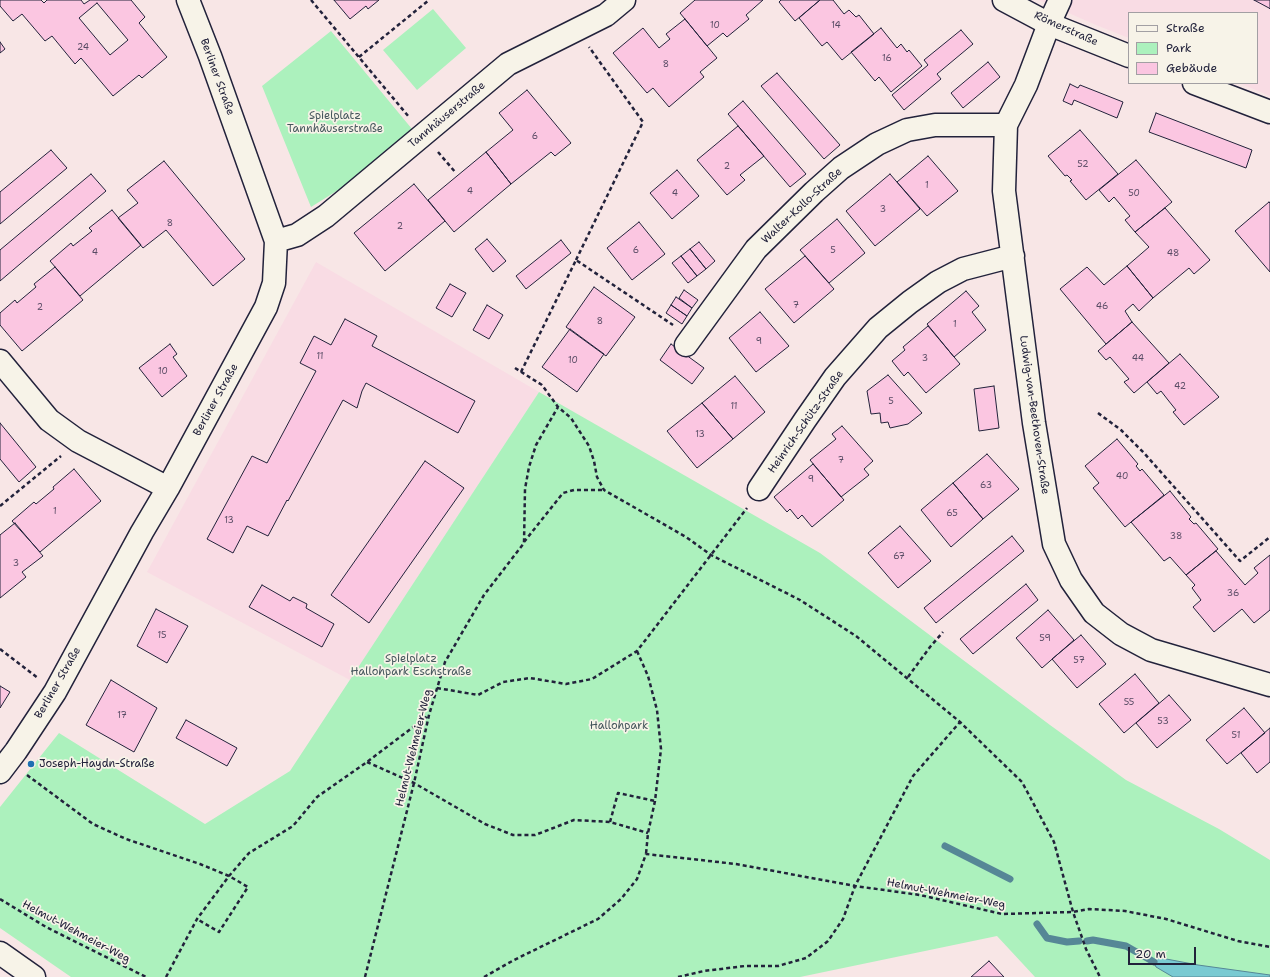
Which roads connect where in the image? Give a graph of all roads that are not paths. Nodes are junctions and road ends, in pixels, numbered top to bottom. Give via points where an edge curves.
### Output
1 (188, 0) edge
2 (624, 0) edge
3 (1004, 0) edge
4 (1060, 0) edge
5 (1049, 24) junction
6 (1128, 56) edge
7 (1197, 84) edge
8 (1270, 112) edge
9 (1006, 125) junction
10 (276, 241) junction
11 (1013, 256) junction
12 (688, 341) road end
13 (0, 361) edge
14 (168, 488) junction
15 (759, 489) road end
16 (1270, 685) edge
17 (5, 766) edge
18 (0, 953) edge
19 (34, 977) edge

1 - 10 street, Berliner Straße
2 - 10 street, Tannhäuserstraße via 606,16 508,64 326,216 297,235
3 - 5 street, Römerstraße
4 - 5 street, Ludwig-van-Beethoven-Straße
5 - 6 street, Römerstraße
5 - 9 street, Ludwig-van-Beethoven-Straße via 1026,85
7 - 8 street
9 - 11 street, Ludwig-van-Beethoven-Straße via 1004,191
9 - 12 street, Walter-Kollo-Straße via 935,125 907,130 877,144 841,168 756,249
10 - 14 street, Berliner Straße via 274,283 266,308
11 - 15 street, Heinrich-Schütz-Straße via 962,269 910,302 878,328 835,377
11 - 16 street, Ludwig-van-Beethoven-Straße via 1034,423 1054,544 1071,580 1094,613 1121,634 1151,650
13 - 14 street via 49,420 78,441
14 - 17 street, Berliner Straße via 55,692
18 - 19 street

